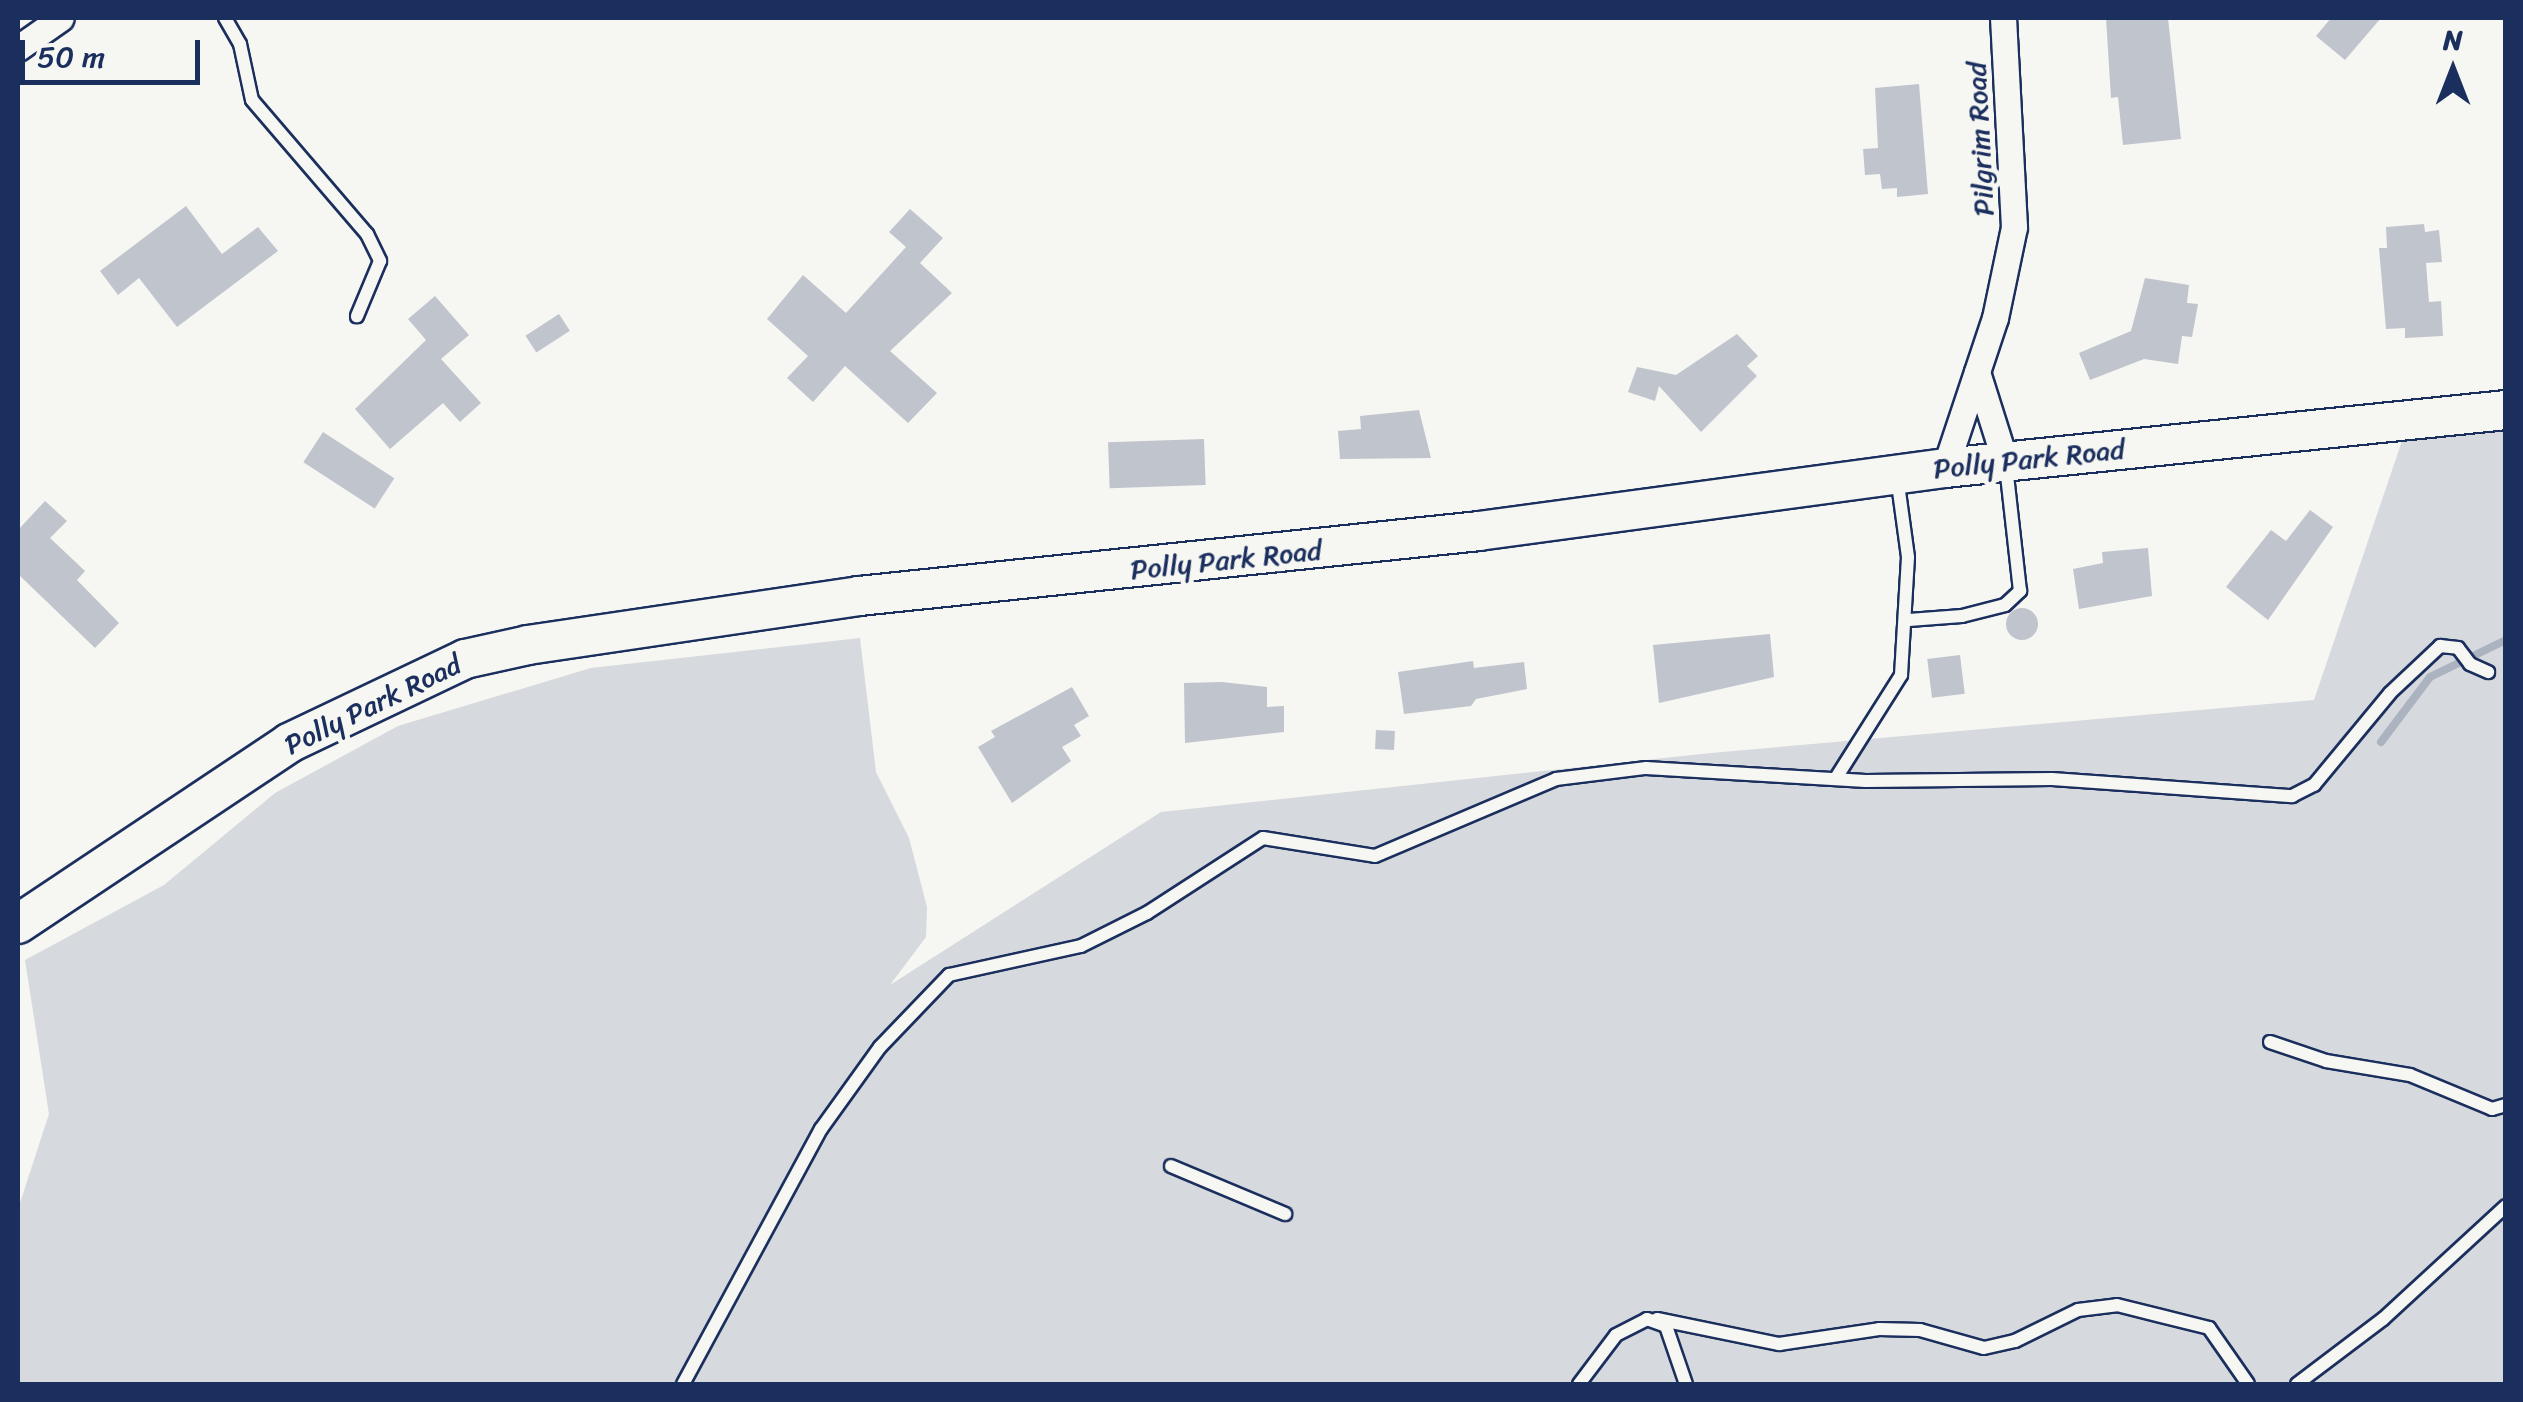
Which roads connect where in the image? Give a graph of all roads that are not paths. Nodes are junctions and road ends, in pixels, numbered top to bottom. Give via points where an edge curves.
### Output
1 (60, 18) edge
2 (224, 18) edge
3 (2003, 18) edge
4 (18, 48) edge
5 (357, 316) dead end
6 (1977, 372) junction
7 (2506, 410) edge
8 (2005, 461) junction
9 (1945, 468) junction
10 (1897, 474) junction
11 (1909, 620) junction
12 (2488, 672) dead end
13 (1836, 778) junction
14 (18, 924) edge
15 (2270, 1042) dead end
16 (2506, 1104) edge
17 (1171, 1166) dead end
18 (2506, 1206) edge
19 (1285, 1214) dead end
20 (1657, 1319) junction
21 (683, 1384) edge
22 (1579, 1384) edge
23 (1686, 1384) edge
24 (2248, 1384) edge
25 (2297, 1384) edge

1 - 4 street
2 - 5 lane via 240,44 252,100 368,234 380,261
3 - 6 street, Pilgrim Road via 2014,227
6 - 8 street
6 - 9 street, Pilgrim Road
7 - 8 street, Polly Park Road
8 - 9 street, Polly Park Road
8 - 11 lane via 2020,591 2005,604 1977,612
9 - 10 street, Polly Park Road
10 - 11 lane
10 - 14 street, Polly Park Road via 1454,534 859,596 465,659 289,743
11 - 13 lane via 1901,675
12 - 13 lane via 2458,648 2440,646 2390,693 2314,785 2292,796 2052,778
13 - 21 lane via 1592,771 1556,779 1376,856 1263,838 1147,914 1081,946 950,975 880,1047 821,1129
15 - 16 lane via 2326,1061 2410,1075 2492,1109
17 - 19 lane
18 - 25 lane via 2383,1319
20 - 22 lane via 1625,1328 1598,1352
20 - 23 lane via 1666,1326
20 - 24 lane via 1779,1344 1879,1329 1920,1330 1984,1348 2015,1341 2078,1310 2117,1306 2209,1328

